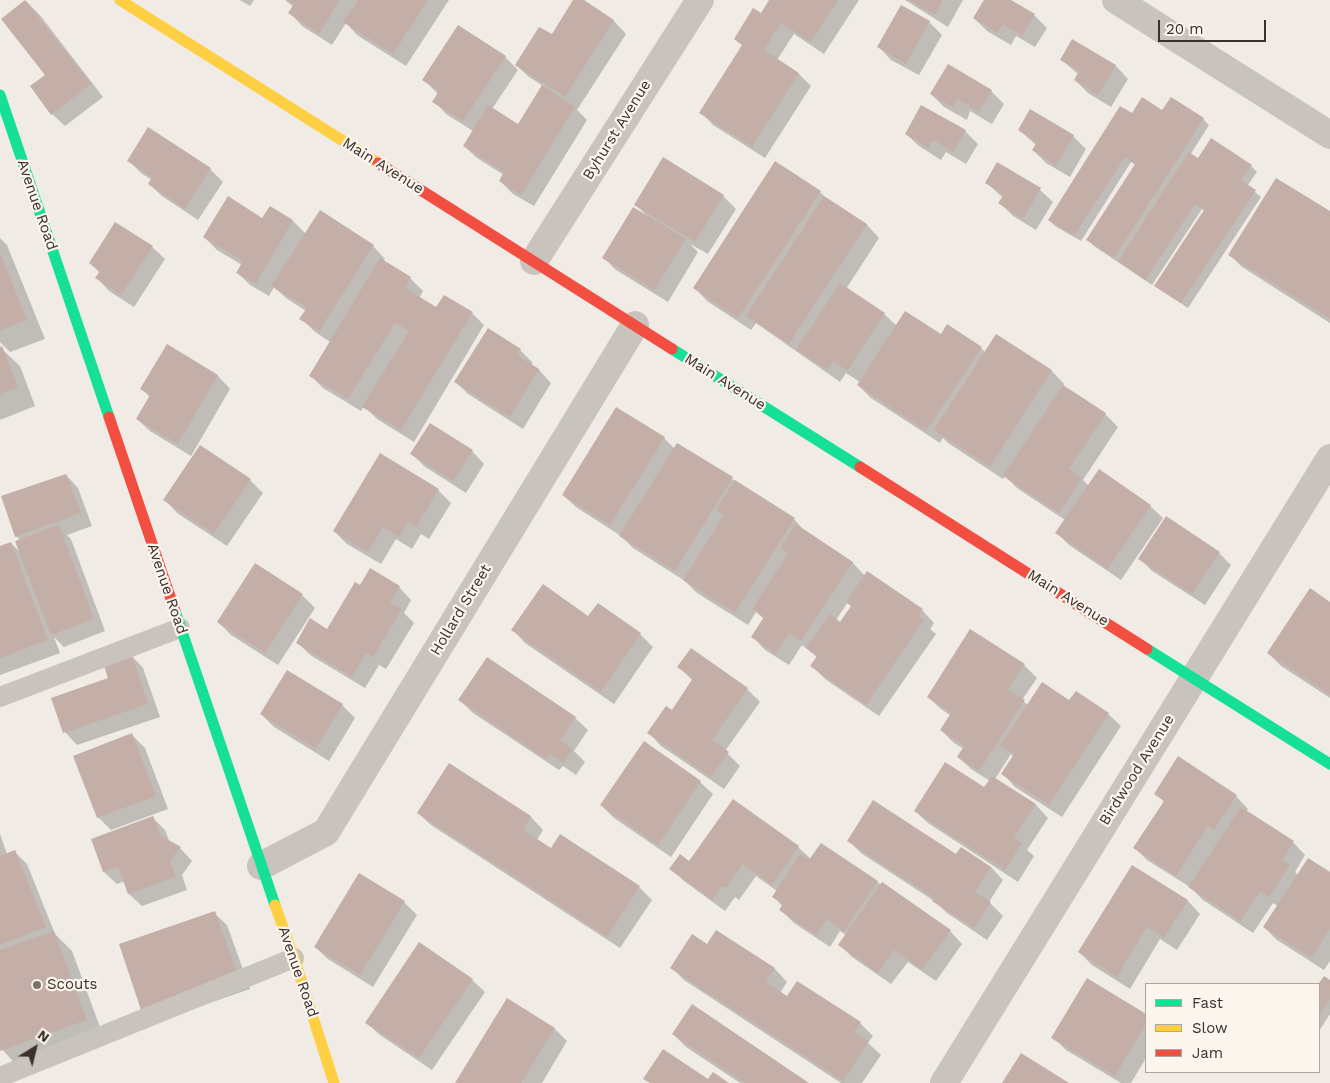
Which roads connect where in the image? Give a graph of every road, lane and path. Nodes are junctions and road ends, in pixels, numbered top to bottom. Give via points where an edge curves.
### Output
1 (120, 0) edge
2 (700, 0) edge
3 (1116, 0) edge
4 (0, 95) edge
5 (1330, 134) edge
6 (534, 261) junction
7 (635, 325) junction
8 (1330, 458) edge
9 (180, 628) junction
10 (1194, 678) junction
11 (0, 697) edge
12 (1330, 764) edge
13 (261, 866) junction
14 (294, 958) junction
15 (0, 1076) edge
16 (334, 1083) edge
17 (944, 1083) edge

1 - 6 street, Main Avenue
2 - 6 street, Byhurst Avenue
3 - 5 street
4 - 9 street, Avenue Road
6 - 7 street, Main Avenue
7 - 10 street, Main Avenue
7 - 13 street, Hollard Street via 326,832
8 - 10 street, Birdwood Avenue
9 - 11 lane
9 - 13 street, Avenue Road
10 - 12 street, Main Avenue
10 - 17 street, Birdwood Avenue
13 - 14 street, Avenue Road
14 - 15 lane
14 - 16 street, Avenue Road

